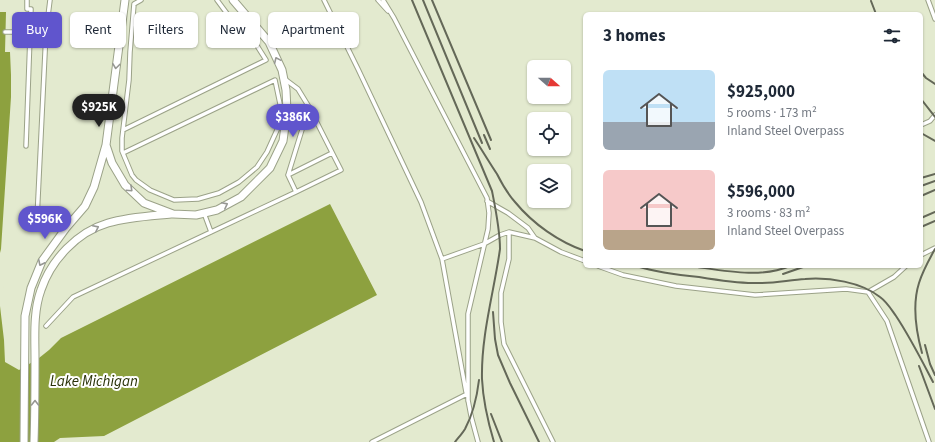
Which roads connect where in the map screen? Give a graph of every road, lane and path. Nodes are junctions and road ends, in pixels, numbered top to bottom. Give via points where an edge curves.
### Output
1 (27, 0) edge
2 (50, 0) edge
3 (125, 0) edge
4 (141, 0) edge
5 (217, 0) edge
6 (233, 0) edge
7 (324, 0) edge
8 (378, 0) edge
9 (383, 0) edge
10 (928, 0) edge
11 (31, 12) edge
12 (48, 12) edge
13 (123, 12) edge
14 (394, 18) junction
15 (935, 19) edge
16 (132, 29) junction
17 (126, 30) edge
18 (5, 32) dead end
19 (12, 32) edge
20 (29, 48) edge
21 (45, 48) edge
22 (119, 48) edge
23 (283, 78) junction
24 (309, 107) junction
25 (935, 115) edge
26 (923, 124) edge
27 (123, 130) junction
28 (106, 145) junction
29 (26, 146) dead end
30 (123, 153) junction
31 (332, 153) junction
32 (288, 175) junction
33 (296, 192) junction
34 (487, 201) junction
35 (204, 213) junction
36 (173, 214) junction
37 (63, 220) dead end
38 (211, 232) junction
39 (509, 232) junction
40 (535, 238) junction
41 (484, 244) junction
42 (935, 248) edge
43 (923, 254) edge
44 (442, 259) junction
45 (583, 260) edge
46 (604, 268) edge
47 (904, 268) edge
48 (868, 292) junction
49 (46, 326) dead end
50 (467, 394) junction
51 (468, 401) junction
52 (24, 442) edge
53 (34, 442) edge
54 (372, 442) edge
55 (478, 442) edge
56 (553, 442) edge
57 (930, 442) edge

1 - 11 lane via 27,9 31,9
2 - 12 lane
3 - 13 street
4 - 16 lane via 134,4
5 - 27 lane via 238,27 254,41 266,60
23 -> 6 street via 269,42
7 - 44 lane via 421,202
8 - 14 lane
9 - 14 lane
10 - 15 lane
14 - 34 lane
16 - 17 lane
16 - 27 lane
18 - 19 lane
20 - 29 lane
21 - 37 lane via 37,219
22 -> 28 street
23 - 24 lane via 298,89
35 -> 23 street via 217,210 241,197 270,168 283,140 287,111
24 - 31 lane
24 - 32 lane
25 - 26 lane
27 - 30 lane
28 -> 36 street via 112,163 125,185 144,203
28 -> 52 street via 94,187 85,206 42,260 31,288 25,316
30 - 30 lane via 132,175 150,190 174,200 198,199 219,193 239,182 257,167 267,152 277,130 280,104 275,80
31 - 32 lane
31 - 33 lane via 341,170
32 - 33 lane
33 - 38 lane
34 - 40 lane via 528,228
34 - 41 lane via 488,228
35 - 36 street
35 - 38 lane
53 -> 36 street via 35,315 41,290 50,271 63,252 84,234 122,219
38 - 49 lane via 73,297
39 - 40 lane
39 - 41 lane
39 - 56 lane via 509,259 501,293 504,344
40 - 45 lane
41 - 44 lane
41 - 51 lane via 468,314
42 - 43 lane
44 - 50 lane
46 - 48 lane via 623,275 676,286 755,295 846,289
47 - 48 lane via 894,277
48 - 57 lane via 887,321
50 - 51 lane
50 - 54 lane
51 - 55 lane

